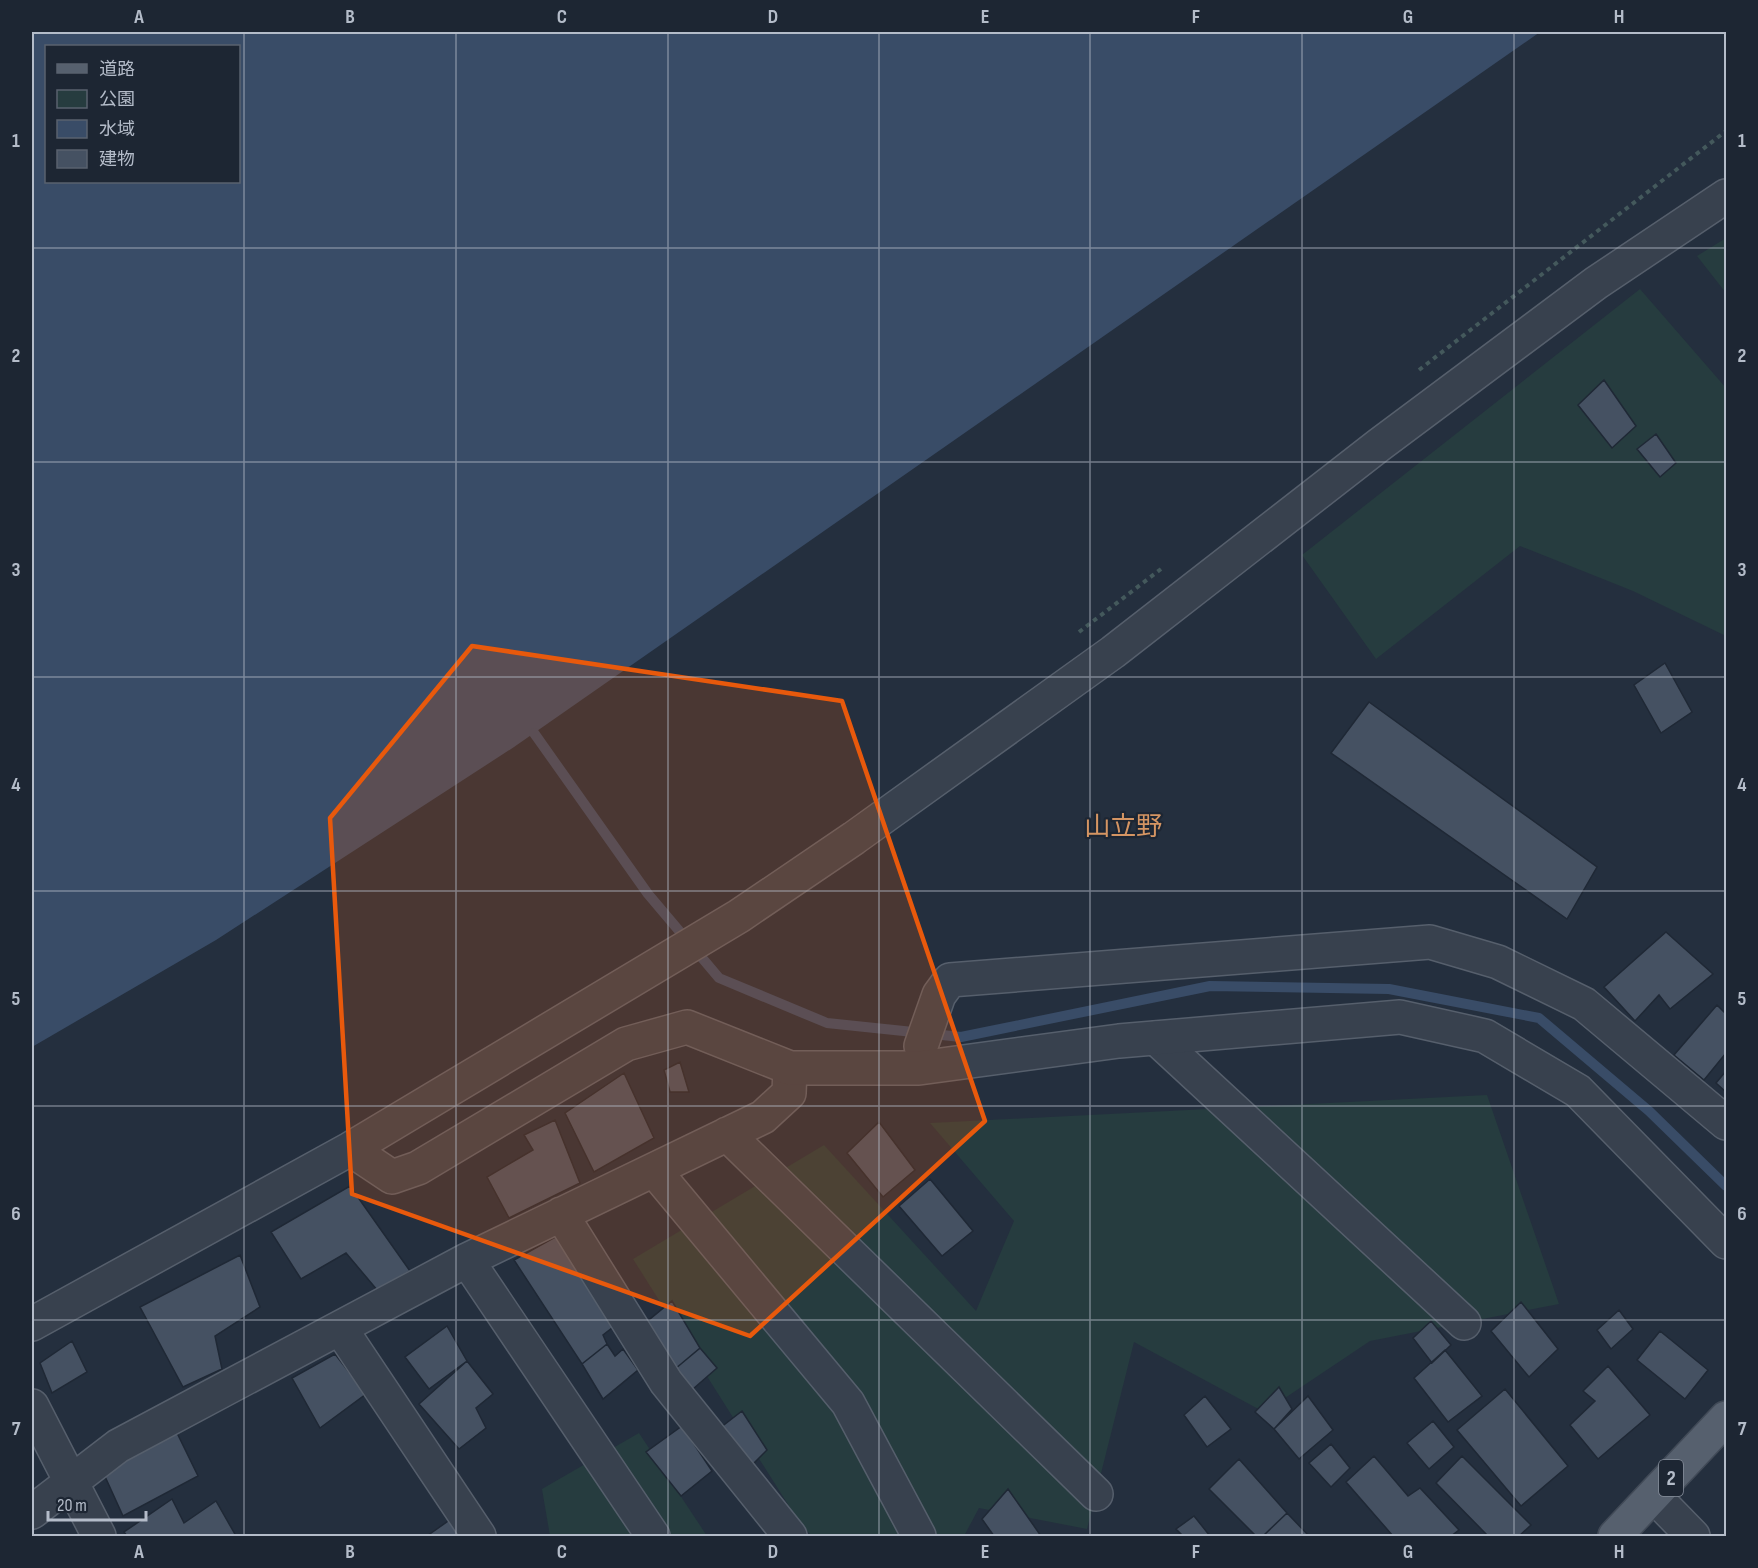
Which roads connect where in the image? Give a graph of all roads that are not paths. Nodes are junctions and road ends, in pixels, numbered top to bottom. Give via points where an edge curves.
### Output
1 (1726, 196) edge
2 (1156, 1038) junction
3 (920, 1057) junction
4 (790, 1068) junction
5 (1726, 1123) edge
6 (727, 1134) junction
7 (350, 1149) junction
8 (654, 1170) junction
9 (561, 1215) junction
10 (1726, 1242) edge
11 (467, 1260) junction
12 (1464, 1323) dead end
13 (32, 1324) edge
14 (340, 1328) junction
15 (32, 1406) edge
16 (1726, 1418) edge
17 (71, 1482) junction
18 (1096, 1494) dead end
19 (1654, 1496) junction
20 (32, 1512) edge
21 (99, 1536) edge
22 (479, 1536) edge
23 (653, 1536) edge
24 (790, 1536) edge
25 (919, 1536) edge
26 (1615, 1536) edge
27 (1693, 1536) edge

1 - 7 street via 1596,283 1379,445 1113,652 854,838 739,916
2 - 3 street
2 - 10 street via 1400,1017 1485,1036 1578,1091
2 - 12 street
3 - 4 street
3 - 5 street via 939,995 950,980 1430,942 1498,962 1584,1004
4 - 6 street via 789,1093 763,1117
4 - 7 street via 687,1027 626,1044 418,1168 392,1177
6 - 8 street
6 - 18 street
7 - 13 street
8 - 9 street
8 - 25 street via 848,1402
9 - 11 street
9 - 24 street via 666,1382
11 - 14 street
11 - 23 street
14 - 17 street via 118,1446
14 - 22 street
15 - 17 street
16 - 19 main road, 2
17 - 20 street
17 - 21 street
19 - 26 main road, 2
19 - 27 street

